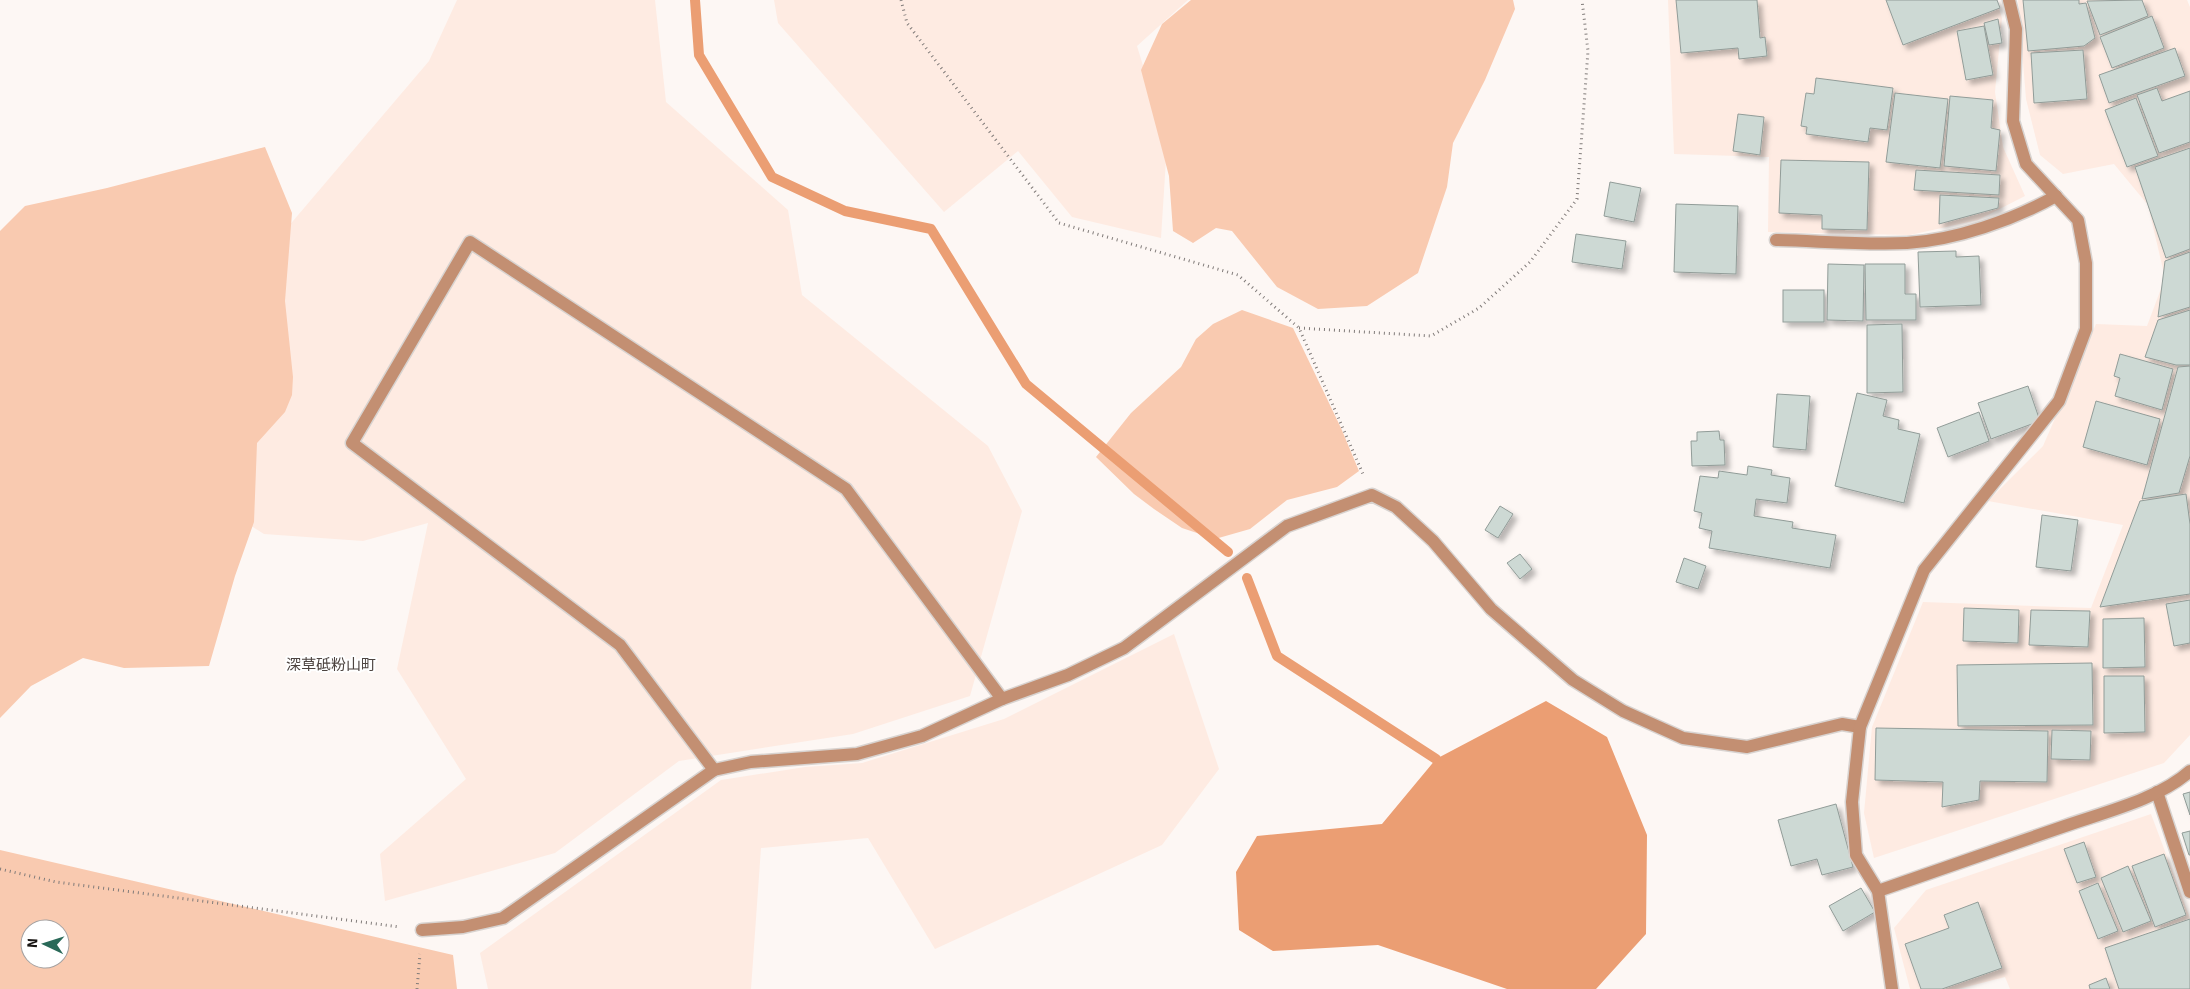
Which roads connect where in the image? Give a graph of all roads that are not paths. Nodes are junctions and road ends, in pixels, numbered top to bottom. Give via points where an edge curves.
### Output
1 (2009, 0) edge
2 (2056, 196) junction
3 (1776, 240) dead end
4 (1002, 699) junction
5 (1860, 727) junction
6 (714, 770) junction
7 (2190, 771) edge
8 (2157, 792) junction
9 (1878, 891) junction
10 (2190, 892) edge
11 (422, 930) road end
12 (1892, 989) edge

1 - 2 street via 2016,29 2013,121 2026,164
2 - 3 street via 2031,210 1956,236 1907,242
2 - 5 street via 2078,220 2086,263 2086,329 2059,401 1924,570
4 - 5 street via 1068,675 1124,648 1287,526 1372,495 1396,507 1433,541 1491,609 1573,680 1623,711 1683,738 1747,747 1842,724
4 - 6 street via 922,736 857,754 751,762
4 - 6 street via 846,489 470,242 352,443 620,645
5 - 9 street via 1852,802 1856,855
6 - 11 street via 503,918 463,927
7 - 8 street
8 - 9 street
8 - 10 street
9 - 12 street

